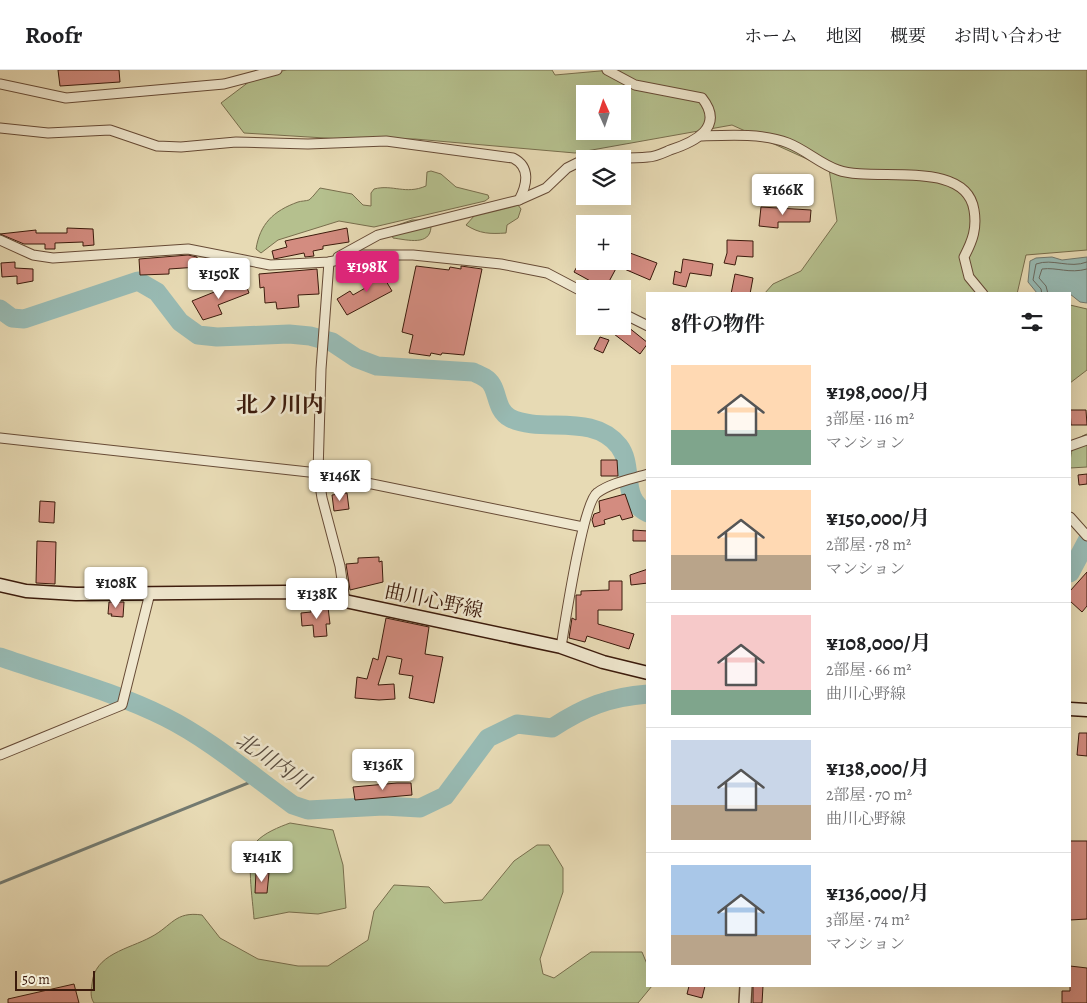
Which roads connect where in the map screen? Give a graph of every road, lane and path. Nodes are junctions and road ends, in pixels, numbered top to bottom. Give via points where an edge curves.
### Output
1 (277, 70) edge
2 (607, 70) edge
3 (0, 84) edge
4 (0, 128) edge
5 (702, 136) junction
6 (631, 158) edge
7 (576, 164) edge
8 (519, 200) junction
9 (0, 240) edge
10 (329, 262) junction
11 (576, 288) edge
12 (981, 292) edge
13 (631, 318) edge
14 (646, 325) edge
15 (0, 438) edge
16 (1087, 440) edge
17 (1071, 446) edge
18 (318, 473) junction
19 (646, 475) edge
20 (1071, 517) edge
21 (583, 527) junction
22 (1087, 536) edge
23 (0, 585) edge
24 (150, 593) junction
25 (345, 601) junction
26 (561, 646) junction
27 (646, 673) edge
28 (1071, 708) edge
29 (1087, 710) edge
30 (0, 755) edge
31 (746, 987) edge
32 (746, 1003) edge

1 - 3 street via 224,84 66,98
2 - 5 street via 635,85 702,98 710,108 711,119
4 - 8 street via 48,133 110,130 158,146 180,147 236,142 386,141 513,158 520,162 526,184
5 - 6 street via 650,157
5 - 12 street via 742,135 787,142 838,170 932,176 956,184 968,194 974,207 974,237 964,256 969,277
7 - 8 street via 546,188
8 - 10 street via 378,235
9 - 10 street via 33,255 53,258 188,249 270,265
10 - 11 street via 363,255 413,255 501,264 547,273
10 - 18 street
13 - 14 street
15 - 18 street
16 - 17 street
18 - 21 street
18 - 25 street
19 - 21 street via 596,493
20 - 22 street
21 - 26 street
23 - 24 main road, 曲川心野線 via 56,593
24 - 25 main road, 曲川心野線 via 287,592
24 - 30 street via 122,705
25 - 26 main road, 曲川心野線
26 - 27 main road, 曲川心野線 via 603,662
28 - 29 main road
31 - 32 street

